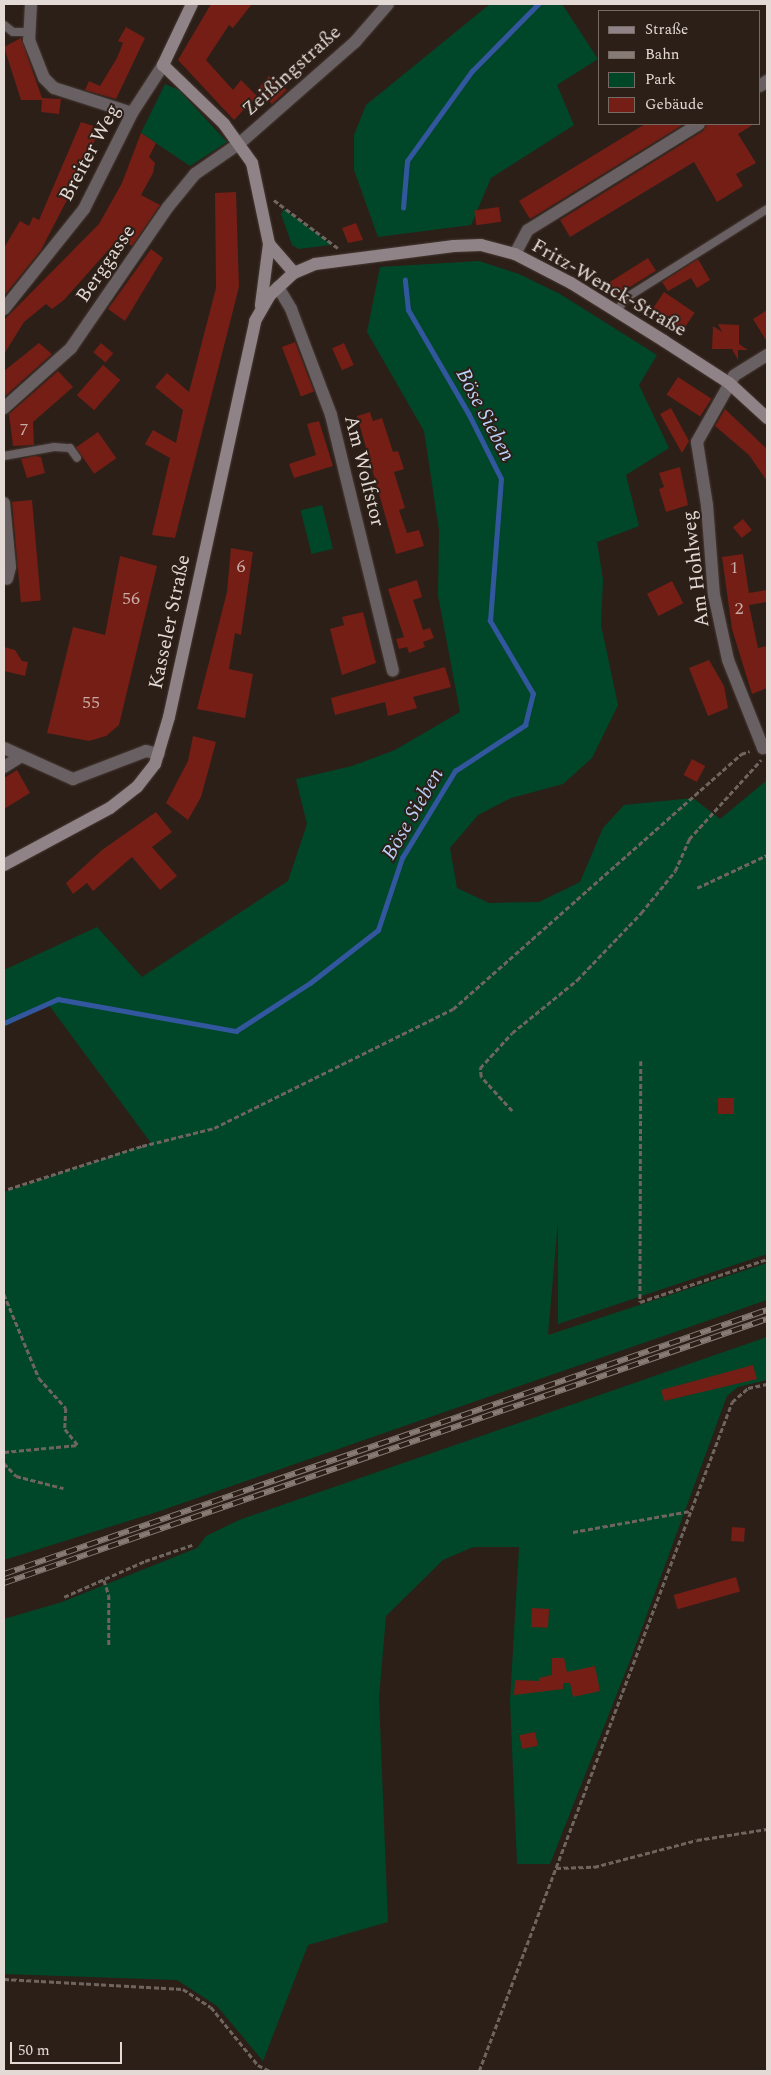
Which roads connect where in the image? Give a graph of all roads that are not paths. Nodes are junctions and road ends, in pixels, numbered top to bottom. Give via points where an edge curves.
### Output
1 (31, 4) edge
2 (192, 4) edge
3 (388, 4) edge
4 (4, 25) edge
5 (30, 32) junction
6 (163, 65) junction
7 (132, 113) junction
8 (697, 125) edge
9 (240, 143) junction
10 (767, 209) edge
11 (269, 244) junction
12 (515, 254) junction
13 (294, 273) junction
14 (278, 288) junction
15 (261, 308) junction
16 (4, 309) edge
17 (616, 311) junction
18 (767, 355) edge
19 (729, 383) junction
20 (4, 408) edge
21 (767, 418) edge
22 (4, 456) edge
23 (77, 458) dead end
24 (4, 503) edge
25 (8, 579) dead end
26 (393, 671) dead end
27 (4, 748) edge
28 (765, 748) edge
29 (159, 754) junction
30 (20, 757) junction
31 (4, 767) edge
32 (4, 865) edge

1 - 5 street
2 - 6 main road, Breiter Weg
3 - 9 street, Zeißingstraße via 355,42
4 - 5 lane via 13,32
5 - 7 street via 35,61 54,88
6 - 7 street, Breiter Weg
6 - 9 main road, Kasseler Straße
7 - 16 street, Breiter Weg via 84,209
8 - 12 street via 528,230
9 - 11 main road, Kasseler Straße via 259,189
9 - 20 street, Berggasse via 196,174 168,207 71,348
10 - 17 lane via 629,296
11 - 13 main road
11 - 15 main road, Kasseler Straße
12 - 13 main road, Fritz-Wenck-Straße via 481,245 351,258 315,264
12 - 17 main road, Fritz-Wenck-Straße
13 - 14 main road, Kasseler Straße
14 - 15 main road, Kasseler Straße
14 - 26 street, Am Wolfstor via 291,309 331,415
15 - 29 main road, Kasseler Straße
17 - 19 main road, Fritz-Wenck-Straße
18 - 19 street via 734,376
19 - 21 main road, Fritz-Wenck-Straße
19 - 28 street, Am Hohlweg via 697,442 716,604 728,660
22 - 23 lane via 54,447 70,448
24 - 25 street via 10,567
27 - 30 street
29 - 30 street via 146,751 77,779
29 - 32 main road, Kasseler Straße via 144,780 121,800
30 - 31 street

